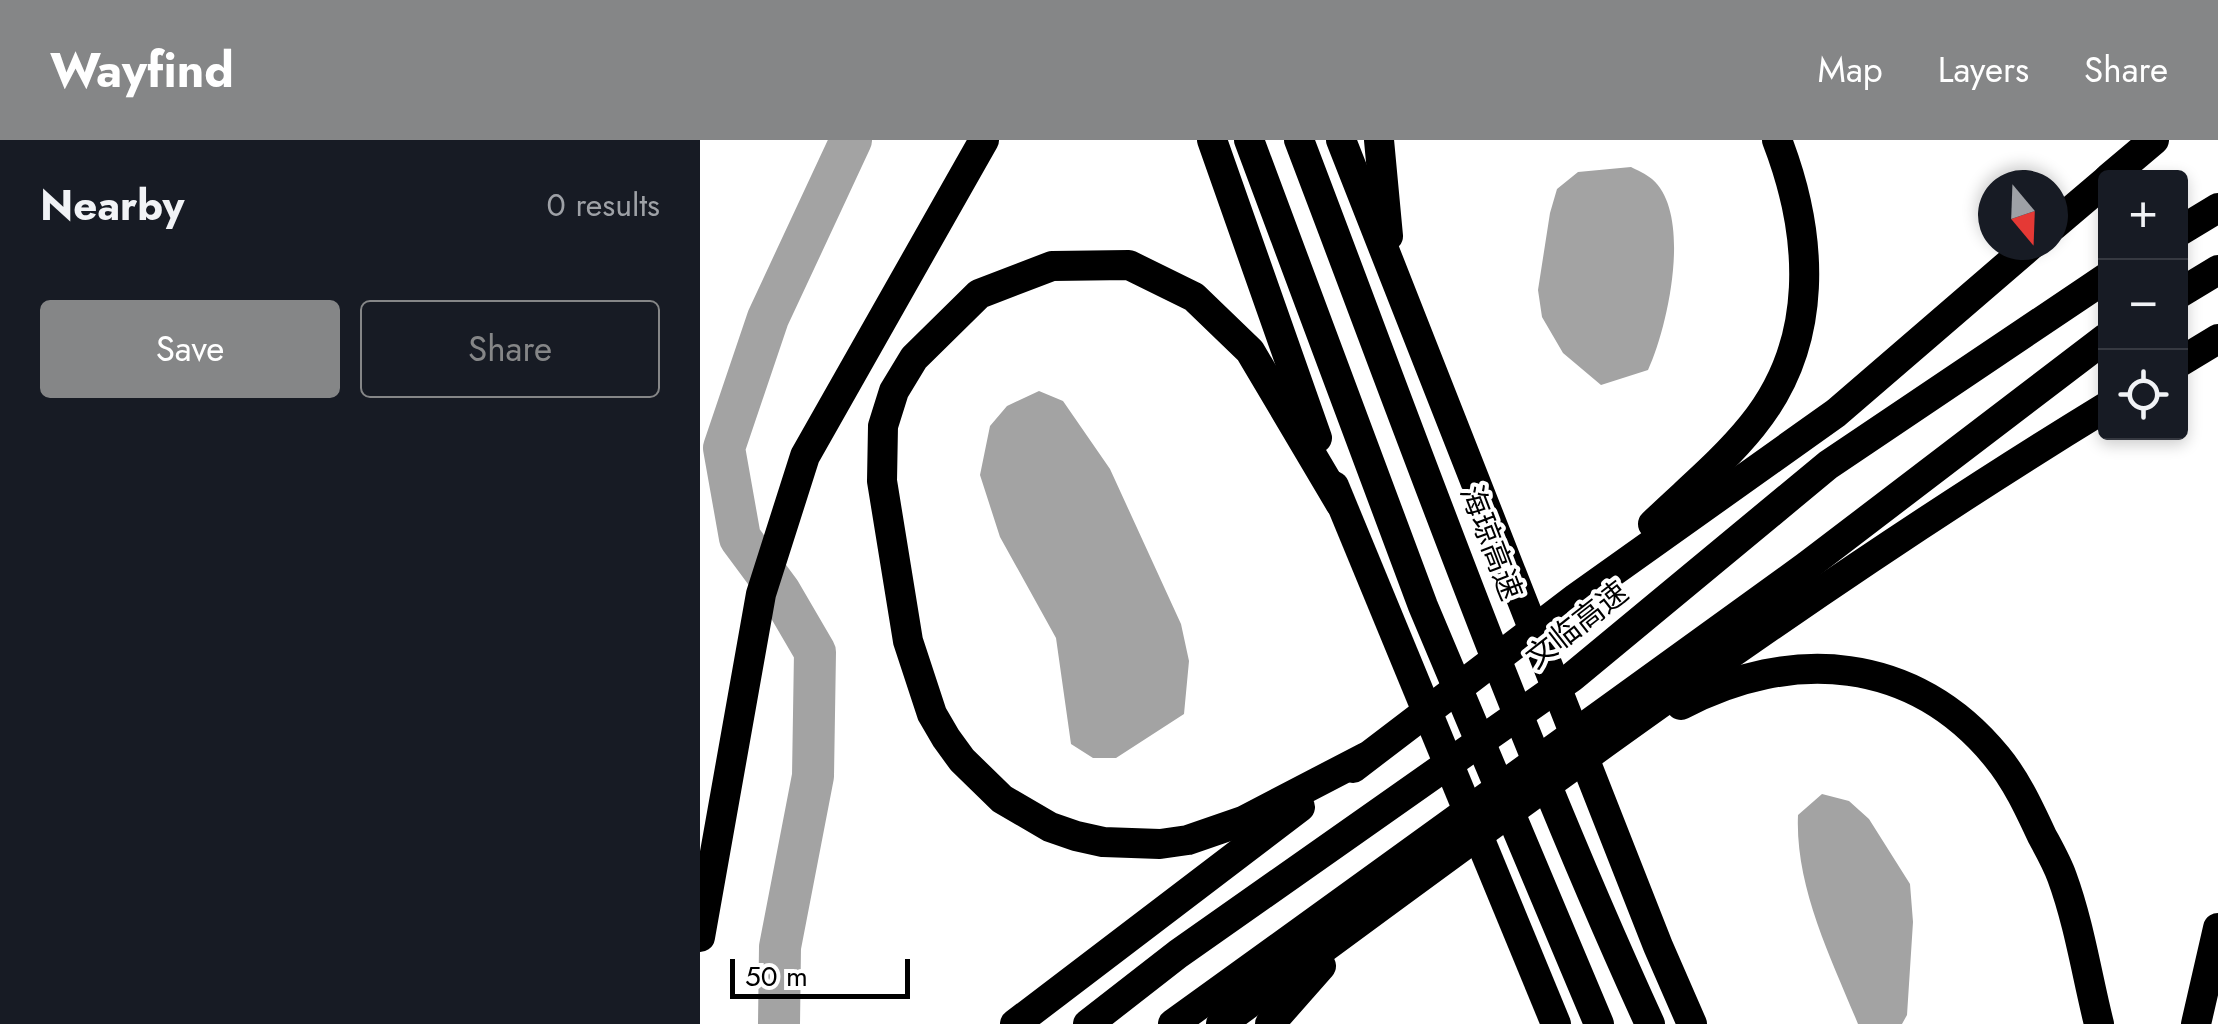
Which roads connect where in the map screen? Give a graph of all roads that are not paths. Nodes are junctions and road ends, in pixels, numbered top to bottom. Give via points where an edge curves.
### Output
1 (984, 140) edge
2 (1212, 140) edge
3 (1248, 140) edge
4 (1298, 140) edge
5 (1340, 140) edge
6 (1378, 140) edge
7 (1777, 140) edge
8 (2154, 140) edge
9 (2118, 170) edge
10 (2098, 187) edge
11 (2218, 208) edge
12 (2068, 213) edge
13 (2188, 226) edge
14 (2014, 260) edge
15 (2218, 270) edge
16 (1391, 274) junction
17 (2098, 283) edge
18 (2188, 288) edge
19 (2218, 339) edge
20 (2098, 344) edge
21 (2188, 357) edge
22 (2098, 413) edge
23 (1340, 503) junction
24 (1576, 598) junction
25 (1594, 751) junction
26 (1366, 757) junction
27 (1362, 921) junction
28 (2218, 928) edge
29 (700, 937) edge
30 (1658, 946) junction
31 (1015, 1024) edge
32 (1088, 1024) edge
33 (1173, 1024) edge
34 (1221, 1024) edge
35 (1270, 1024) edge
36 (1556, 1024) edge
37 (1599, 1024) edge
38 (1650, 1024) edge
39 (1692, 1024) edge
40 (1705, 1024) edge
41 (2099, 1024) edge
42 (2196, 1024) edge

1 - 29 highway via 805,456 761,594
2 - 23 highway
3 - 37 highway via 1423,606
4 - 38 highway, 海琼高速 via 1465,575
5 - 16 highway
6 - 16 highway
7 - 24 highway via 1806,271 1801,325 1783,378 1735,446
8 - 9 highway
10 - 12 highway
11 - 13 highway
14 - 24 highway via 1836,413
15 - 18 highway
16 - 30 highway
17 - 32 highway, 文临高速 via 1828,465 1572,677
19 - 21 highway
20 - 33 highway via 1806,566
22 - 25 highway via 1754,634
23 - 26 highway via 1250,350 1194,297 1129,265 1052,266 978,294 914,358 883,426 882,481 908,642 946,738 1002,799 1076,836 1160,844 1243,821
23 - 36 highway
24 - 26 highway
25 - 27 highway
25 - 41 highway via 1710,690 1758,674 1832,669 1923,696 1978,736 2026,802 2062,876
26 - 31 highway
27 - 34 highway
27 - 35 highway
28 - 42 highway
30 - 39 highway
30 - 40 highway

